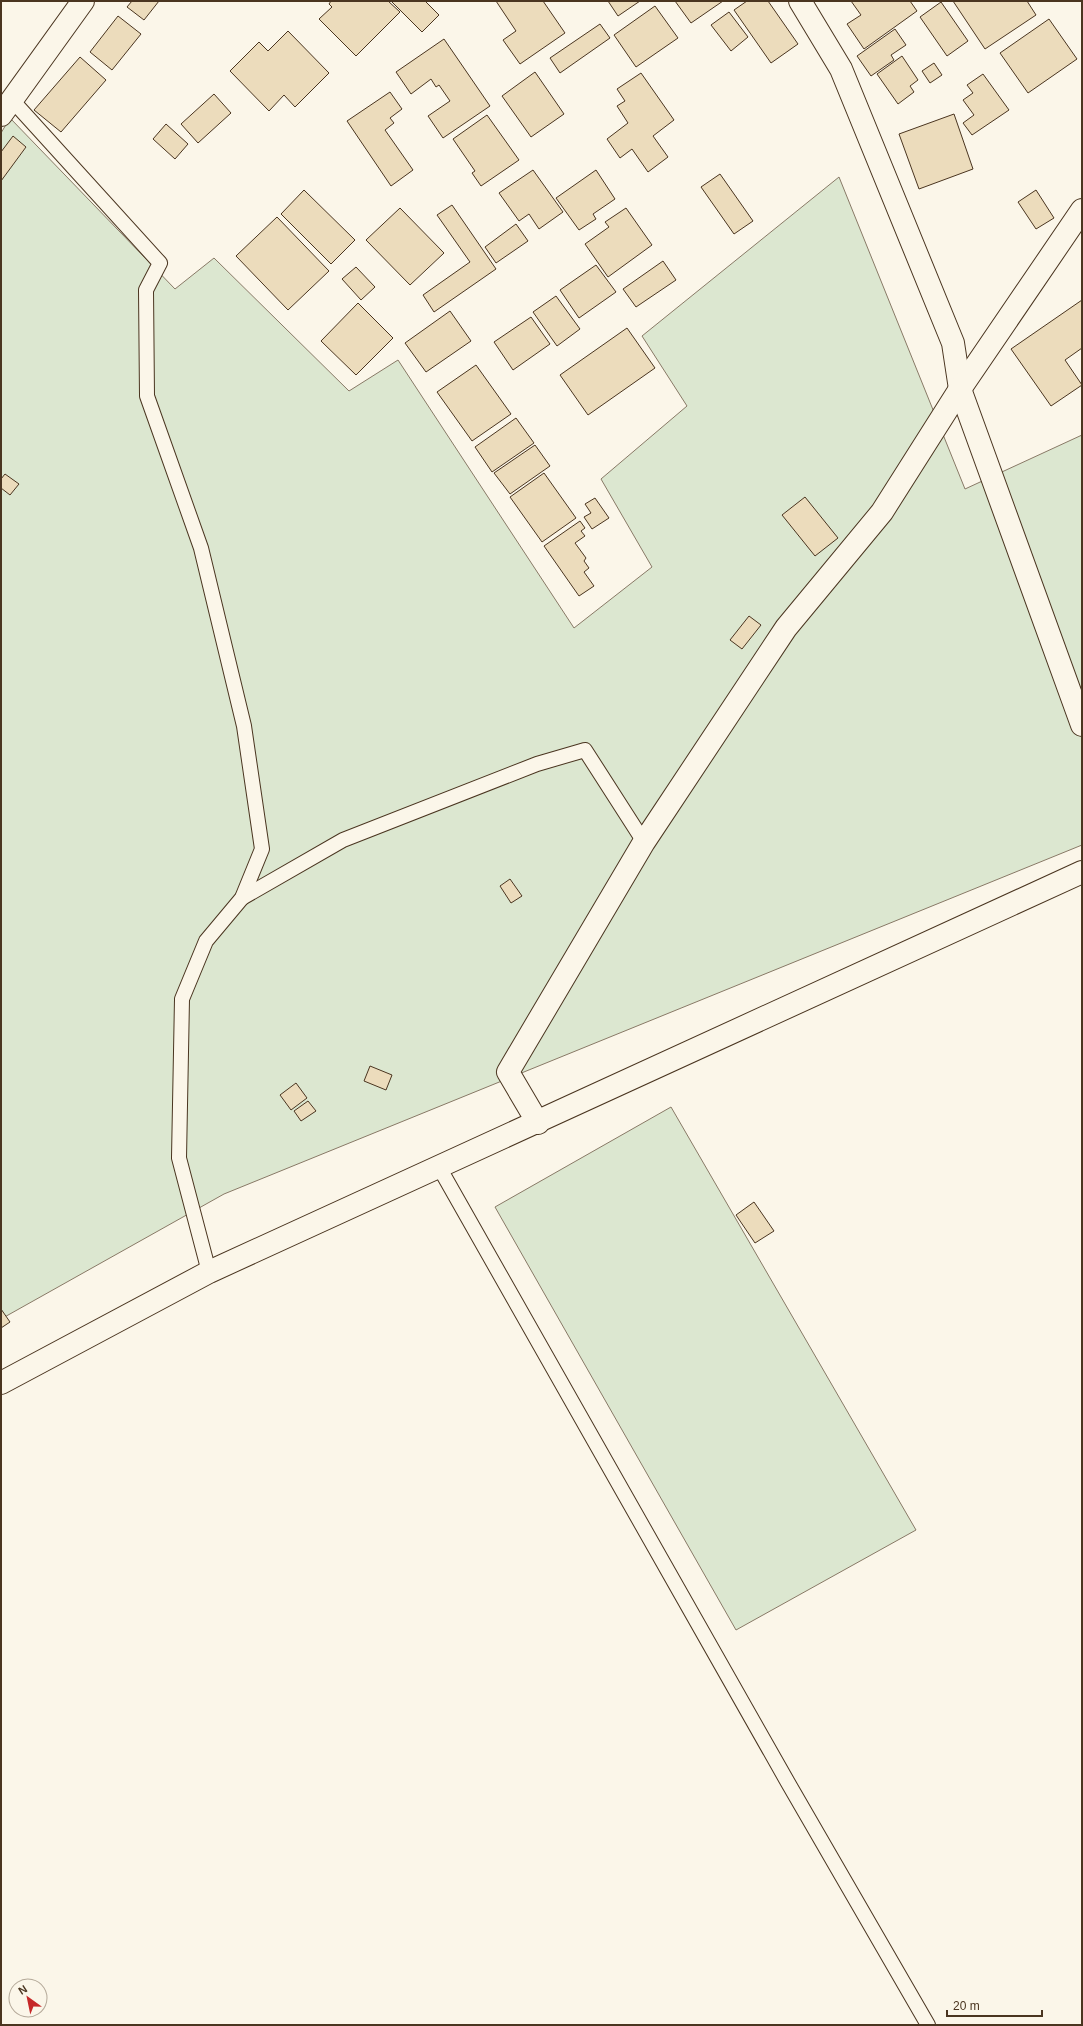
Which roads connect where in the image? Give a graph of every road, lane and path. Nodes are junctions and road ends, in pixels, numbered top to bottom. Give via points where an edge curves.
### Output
1 (83, 1) edge
2 (800, 1) edge
3 (6, 107) edge
4 (1082, 210) edge
5 (960, 389) junction
6 (1082, 725) edge
7 (644, 842) junction
8 (1082, 872) edge
9 (242, 898) junction
10 (538, 1123) junction
11 (439, 1167) junction
12 (209, 1272) junction
13 (1, 1383) edge
14 (928, 2025) edge

1 - 3 street
2 - 5 street via 841,69 953,343
3 - 9 lane via 160,262 146,290 147,396 201,548 244,726 262,849
4 - 5 street
5 - 6 street
5 - 7 street via 882,512 786,628
7 - 9 lane via 585,750 537,764 343,840
7 - 10 street via 508,1072
8 - 10 street
9 - 12 lane via 206,941 182,999 179,1158
10 - 11 street
11 - 12 street
11 - 14 lane
12 - 13 street

